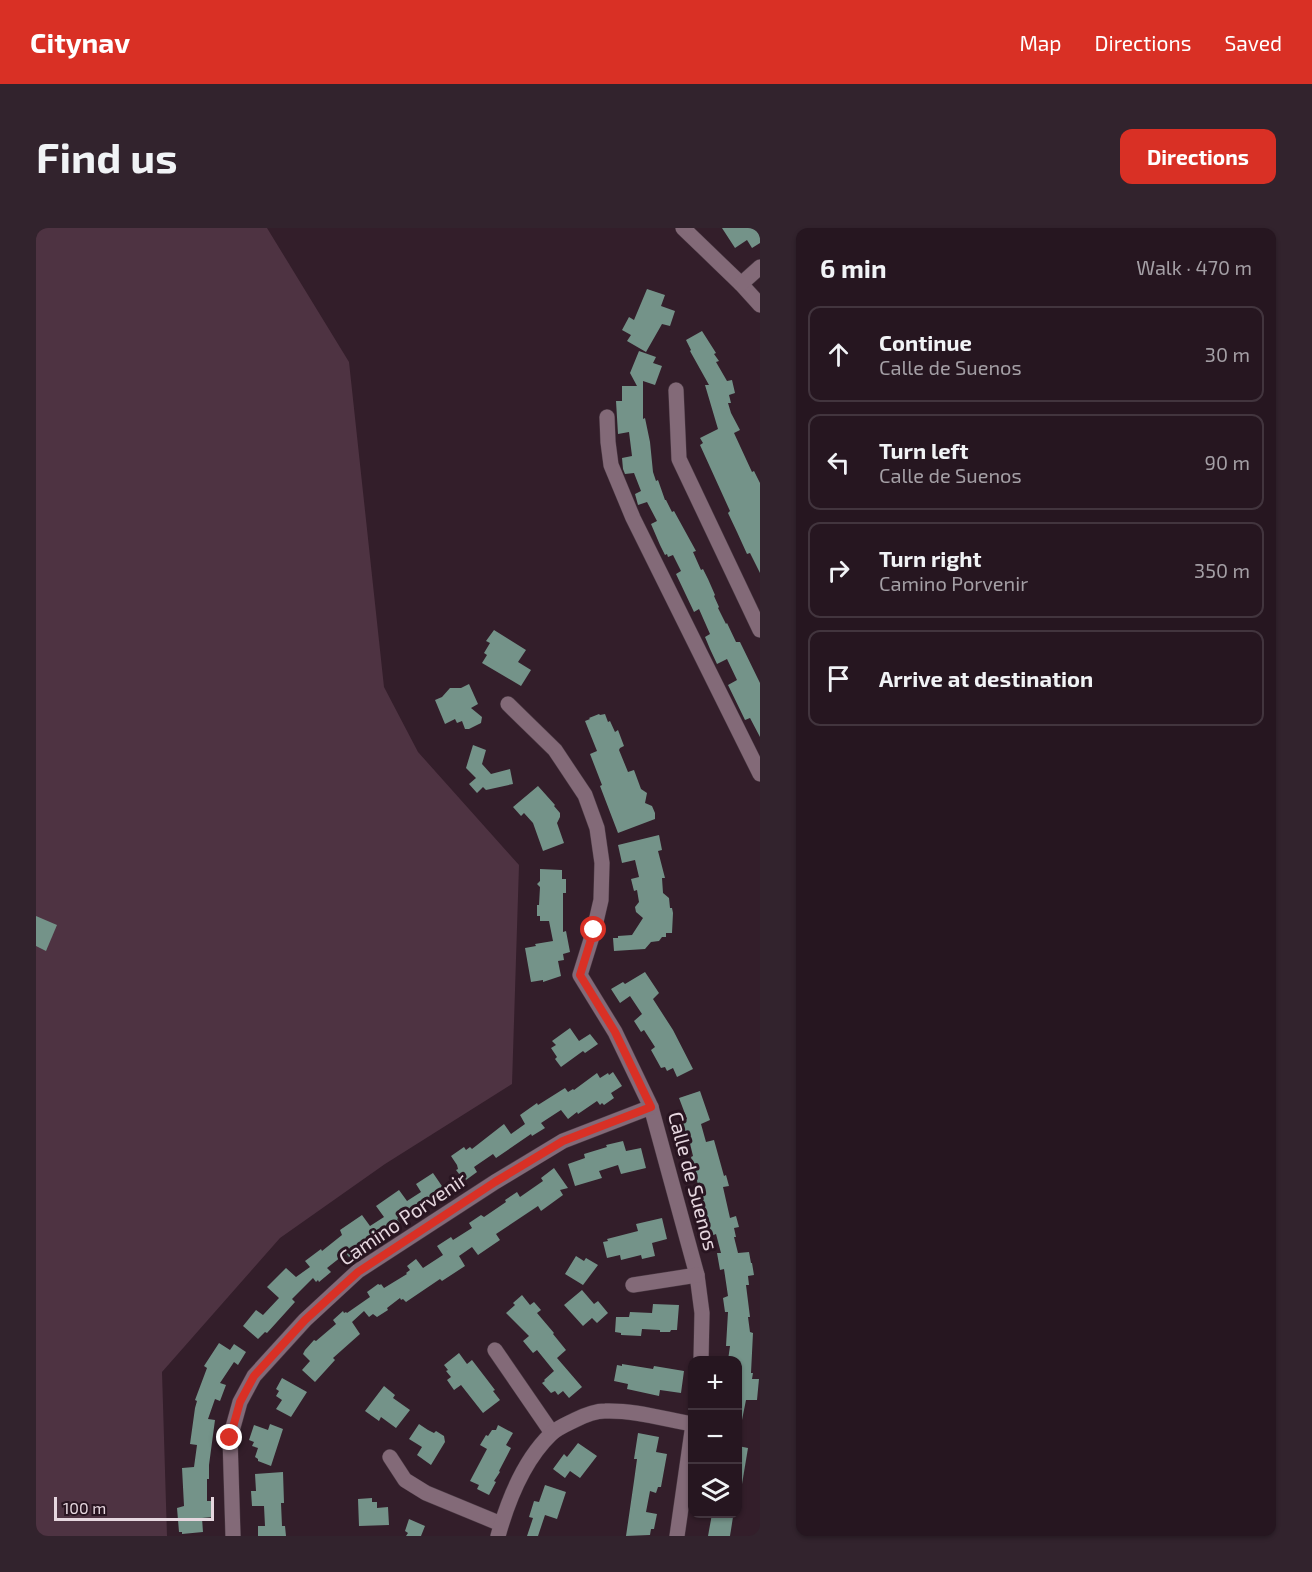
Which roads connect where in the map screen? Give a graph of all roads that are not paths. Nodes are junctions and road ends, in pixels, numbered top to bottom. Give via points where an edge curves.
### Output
1 (683, 228) edge
2 (760, 267) edge
3 (741, 284) junction
4 (760, 305) edge
5 (676, 390) dead end
6 (607, 417) dead end
7 (760, 630) edge
8 (508, 704) dead end
9 (760, 774) edge
10 (651, 1107) junction
11 (697, 1275) junction
12 (633, 1285) dead end
13 (495, 1350) dead end
14 (701, 1356) edge
15 (688, 1423) edge
16 (552, 1433) junction
17 (390, 1457) dead end
18 (688, 1464) edge
19 (500, 1530) edge
20 (233, 1536) edge
21 (677, 1536) edge

1 - 3 street
2 - 3 street
3 - 4 street
5 - 7 street via 679,459
6 - 9 street via 611,465 633,518
8 - 10 street, Calle de Suenos via 555,750 585,795 597,828 602,863 601,900 580,975 615,1032
10 - 11 street, Calle de Suenos
10 - 20 street, Camino Porvenir via 563,1141 495,1182 358,1272 305,1320 254,1376 240,1402 230,1438
11 - 12 street
11 - 14 street, Calle de Suenos via 702,1313
13 - 16 street
15 - 16 street via 604,1411 588,1413
16 - 19 street via 524,1469
17 - 19 street via 405,1480
18 - 21 street

